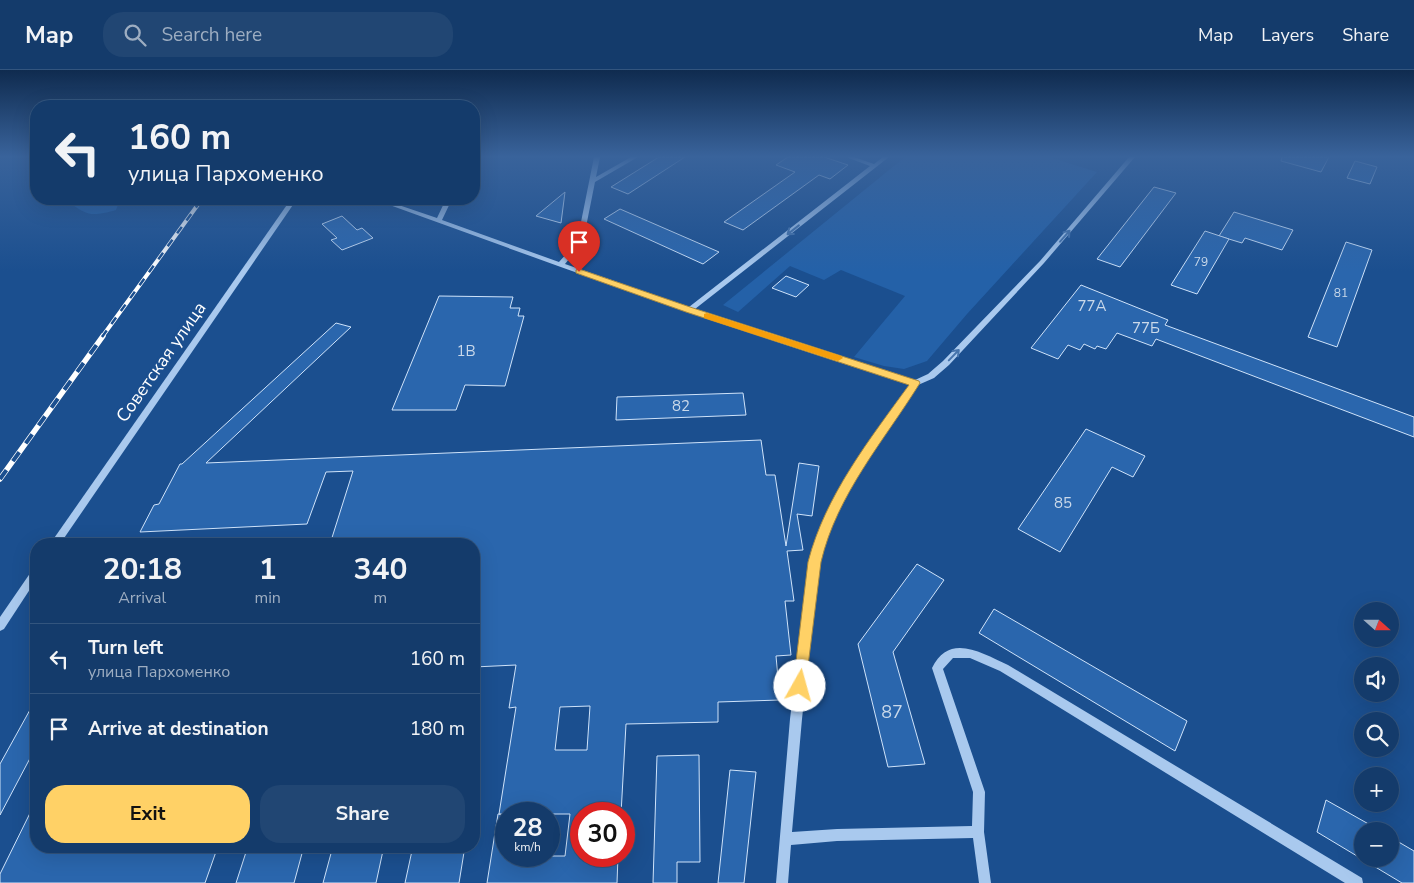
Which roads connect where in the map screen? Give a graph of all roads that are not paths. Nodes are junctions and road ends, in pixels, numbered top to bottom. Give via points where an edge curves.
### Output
1 (591, 195) edge
2 (838, 195) edge
3 (1099, 195) edge
4 (290, 205) edge
5 (393, 205) edge
6 (447, 205) edge
7 (440, 221) junction
8 (560, 265) junction
9 (690, 310) junction
10 (915, 383) junction
11 (59, 538) edge
12 (30, 581) edge
13 (0, 626) edge
14 (978, 832) junction
15 (786, 839) junction
16 (782, 883) edge
17 (985, 883) edge
18 (1357, 883) edge

1 - 8 street via 580,242
2 -> 9 street
10 -> 3 street via 931,376 952,357 1042,262
4 - 11 street, Советская улица
5 - 7 street
6 - 7 street
7 - 8 street
8 - 9 street
9 - 10 street
10 - 15 street via 863,458 827,522 819,543 796,719
12 - 13 street
14 - 15 street
14 - 17 street
14 - 18 street via 979,792 937,668 950,653 971,653 1004,668
15 - 16 street

